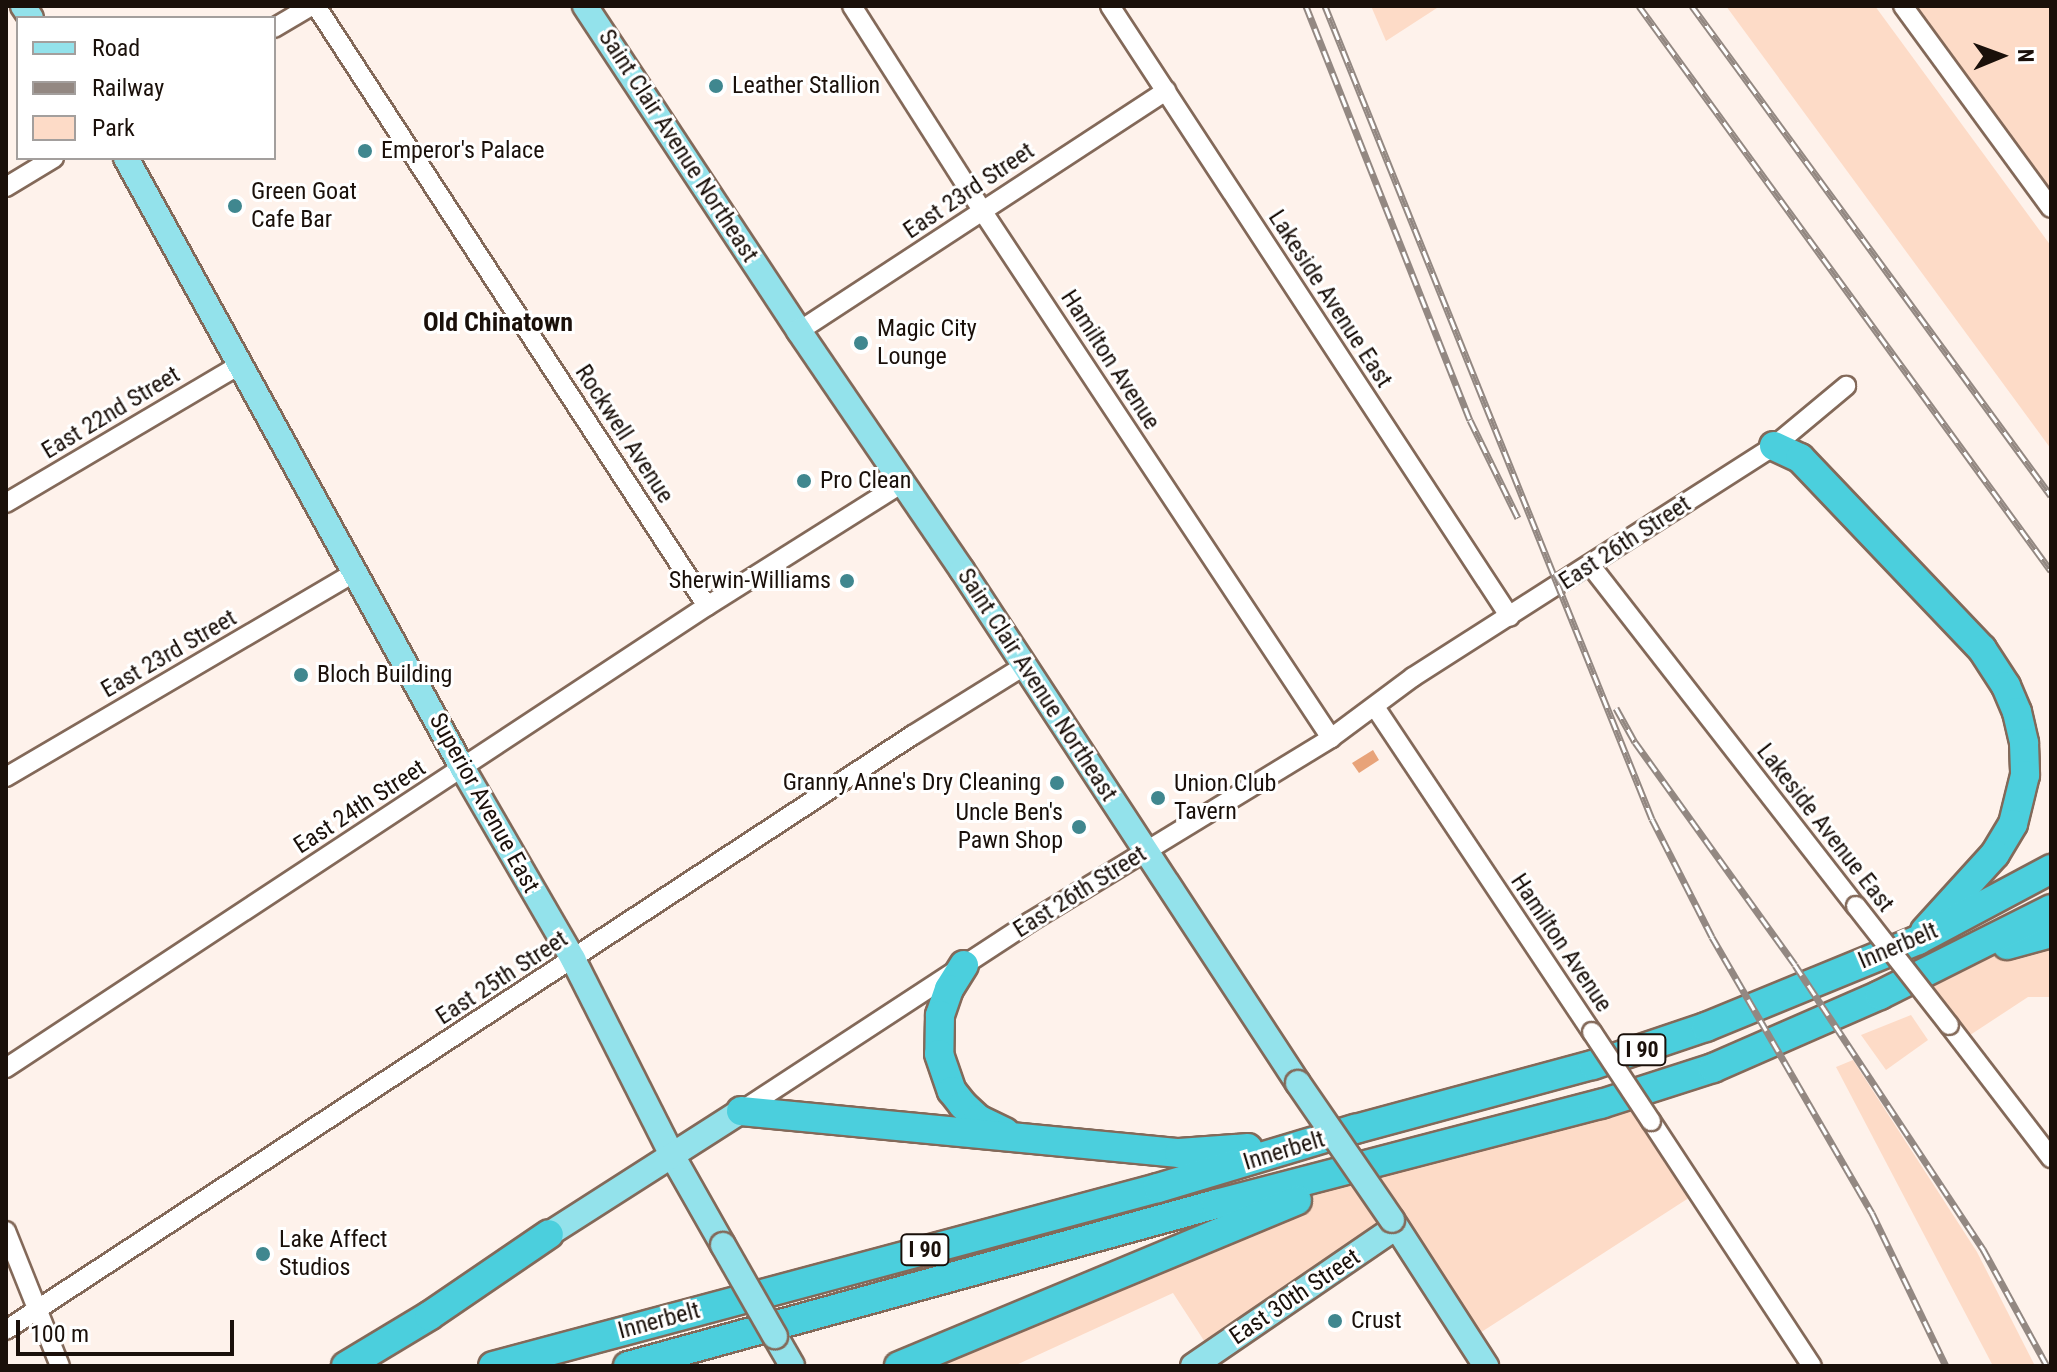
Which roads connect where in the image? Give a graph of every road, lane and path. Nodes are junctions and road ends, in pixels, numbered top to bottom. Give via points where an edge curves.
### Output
1 (314, 6) edge
2 (585, 6) edge
3 (852, 6) edge
4 (1110, 6) edge
5 (1903, 6) edge
6 (276, 27) edge
7 (1166, 91) junction
8 (51, 160) edge
9 (127, 160) edge
10 (6, 187) edge
11 (2051, 208) edge
12 (983, 212) junction
13 (799, 331) junction
14 (241, 364) junction
15 (1846, 386) dead end
16 (1774, 446) junction
17 (902, 483) junction
18 (6, 503) edge
19 (1591, 566) junction
20 (356, 572) junction
21 (707, 606) junction
22 (1510, 617) junction
23 (1024, 666) junction
24 (1375, 707) junction
25 (1331, 738) junction
26 (463, 769) junction
27 (6, 777) edge
28 (1145, 852) junction
29 (2051, 869) edge
30 (2051, 909) edge
31 (2051, 933) edge
32 (1918, 940) junction
33 (573, 959) junction
34 (1956, 959) junction
35 (964, 965) junction
36 (6, 1068) edge
37 (741, 1111) junction
38 (1355, 1129) junction
39 (1024, 1139) junction
40 (673, 1157) junction
41 (1403, 1158) junction
42 (2051, 1158) edge
43 (1394, 1224) junction
44 (6, 1231) edge
45 (549, 1234) joint
46 (38, 1311) junction
47 (6, 1330) edge
48 (60, 1366) edge
49 (346, 1366) edge
50 (493, 1366) edge
51 (628, 1366) edge
52 (792, 1366) edge
53 (899, 1366) edge
54 (1193, 1366) edge
55 (1486, 1366) edge
56 (1812, 1366) edge

1 - 6 street
1 - 21 street, Rockwell Avenue
2 - 13 main road, Saint Clair Avenue Northeast
3 - 12 street, Hamilton Avenue
4 - 7 street, Lakeside Avenue East
5 - 11 street
7 - 12 street, East 23rd Street
7 - 22 street, Lakeside Avenue East
8 - 10 street
9 - 14 main road, Superior Avenue East
12 - 13 street, East 23rd Street
12 - 25 street, Hamilton Avenue
13 - 17 main road, Saint Clair Avenue Northeast
14 - 18 street, East 22nd Street
14 - 20 main road, Superior Avenue East
15 - 16 street, East 26th Street
16 - 19 street, East 26th Street
16 - 32 highway via 1800,458 1982,649 2017,712 2025,775 2013,824 1995,854
17 - 21 street, East 24th Street
17 - 23 main road, Saint Clair Avenue Northeast
19 - 22 street, East 26th Street
19 - 42 street, Lakeside Avenue East, bridge
20 - 26 main road, Superior Avenue East
20 - 27 street, East 23rd Street
21 - 26 street, East 24th Street
22 - 24 street, East 26th Street
23 - 28 main road, Saint Clair Avenue Northeast
23 - 33 street, East 25th Street
24 - 25 street, East 26th Street
24 - 56 street, Hamilton Avenue, bridge
25 - 28 street, East 26th Street
26 - 33 main road, Superior Avenue East
26 - 36 street, East 24th Street
28 - 35 street, East 26th Street
28 - 43 main road, Saint Clair Avenue Northeast, bridge
29 - 32 highway, Innerbelt / I 90
30 - 34 highway, Innerbelt / I 90
31 - 34 highway
32 - 38 highway, Innerbelt / I 90 via 1664,1042
33 - 40 main road, Superior Avenue East
33 - 46 street, East 25th Street
34 - 41 highway, Innerbelt / I 90 via 1713,1068
35 - 37 street, East 26th Street
35 - 39 highway via 940,1015 937,1036 943,1072 978,1119
37 - 39 highway
37 - 40 main road, East 26th Street
38 - 39 highway via 1198,1153
38 - 50 highway, Innerbelt / I 90 via 1158,1188
40 - 45 main road, East 26th Street
40 - 52 main road, Superior Avenue East, bridge
41 - 51 highway, Innerbelt / I 90 via 1216,1204
41 - 53 highway
43 - 54 main road, East 30th Street
43 - 55 main road, Saint Clair Avenue Northeast
44 - 46 street
45 - 49 highway
46 - 47 street, East 25th Street
46 - 48 street

